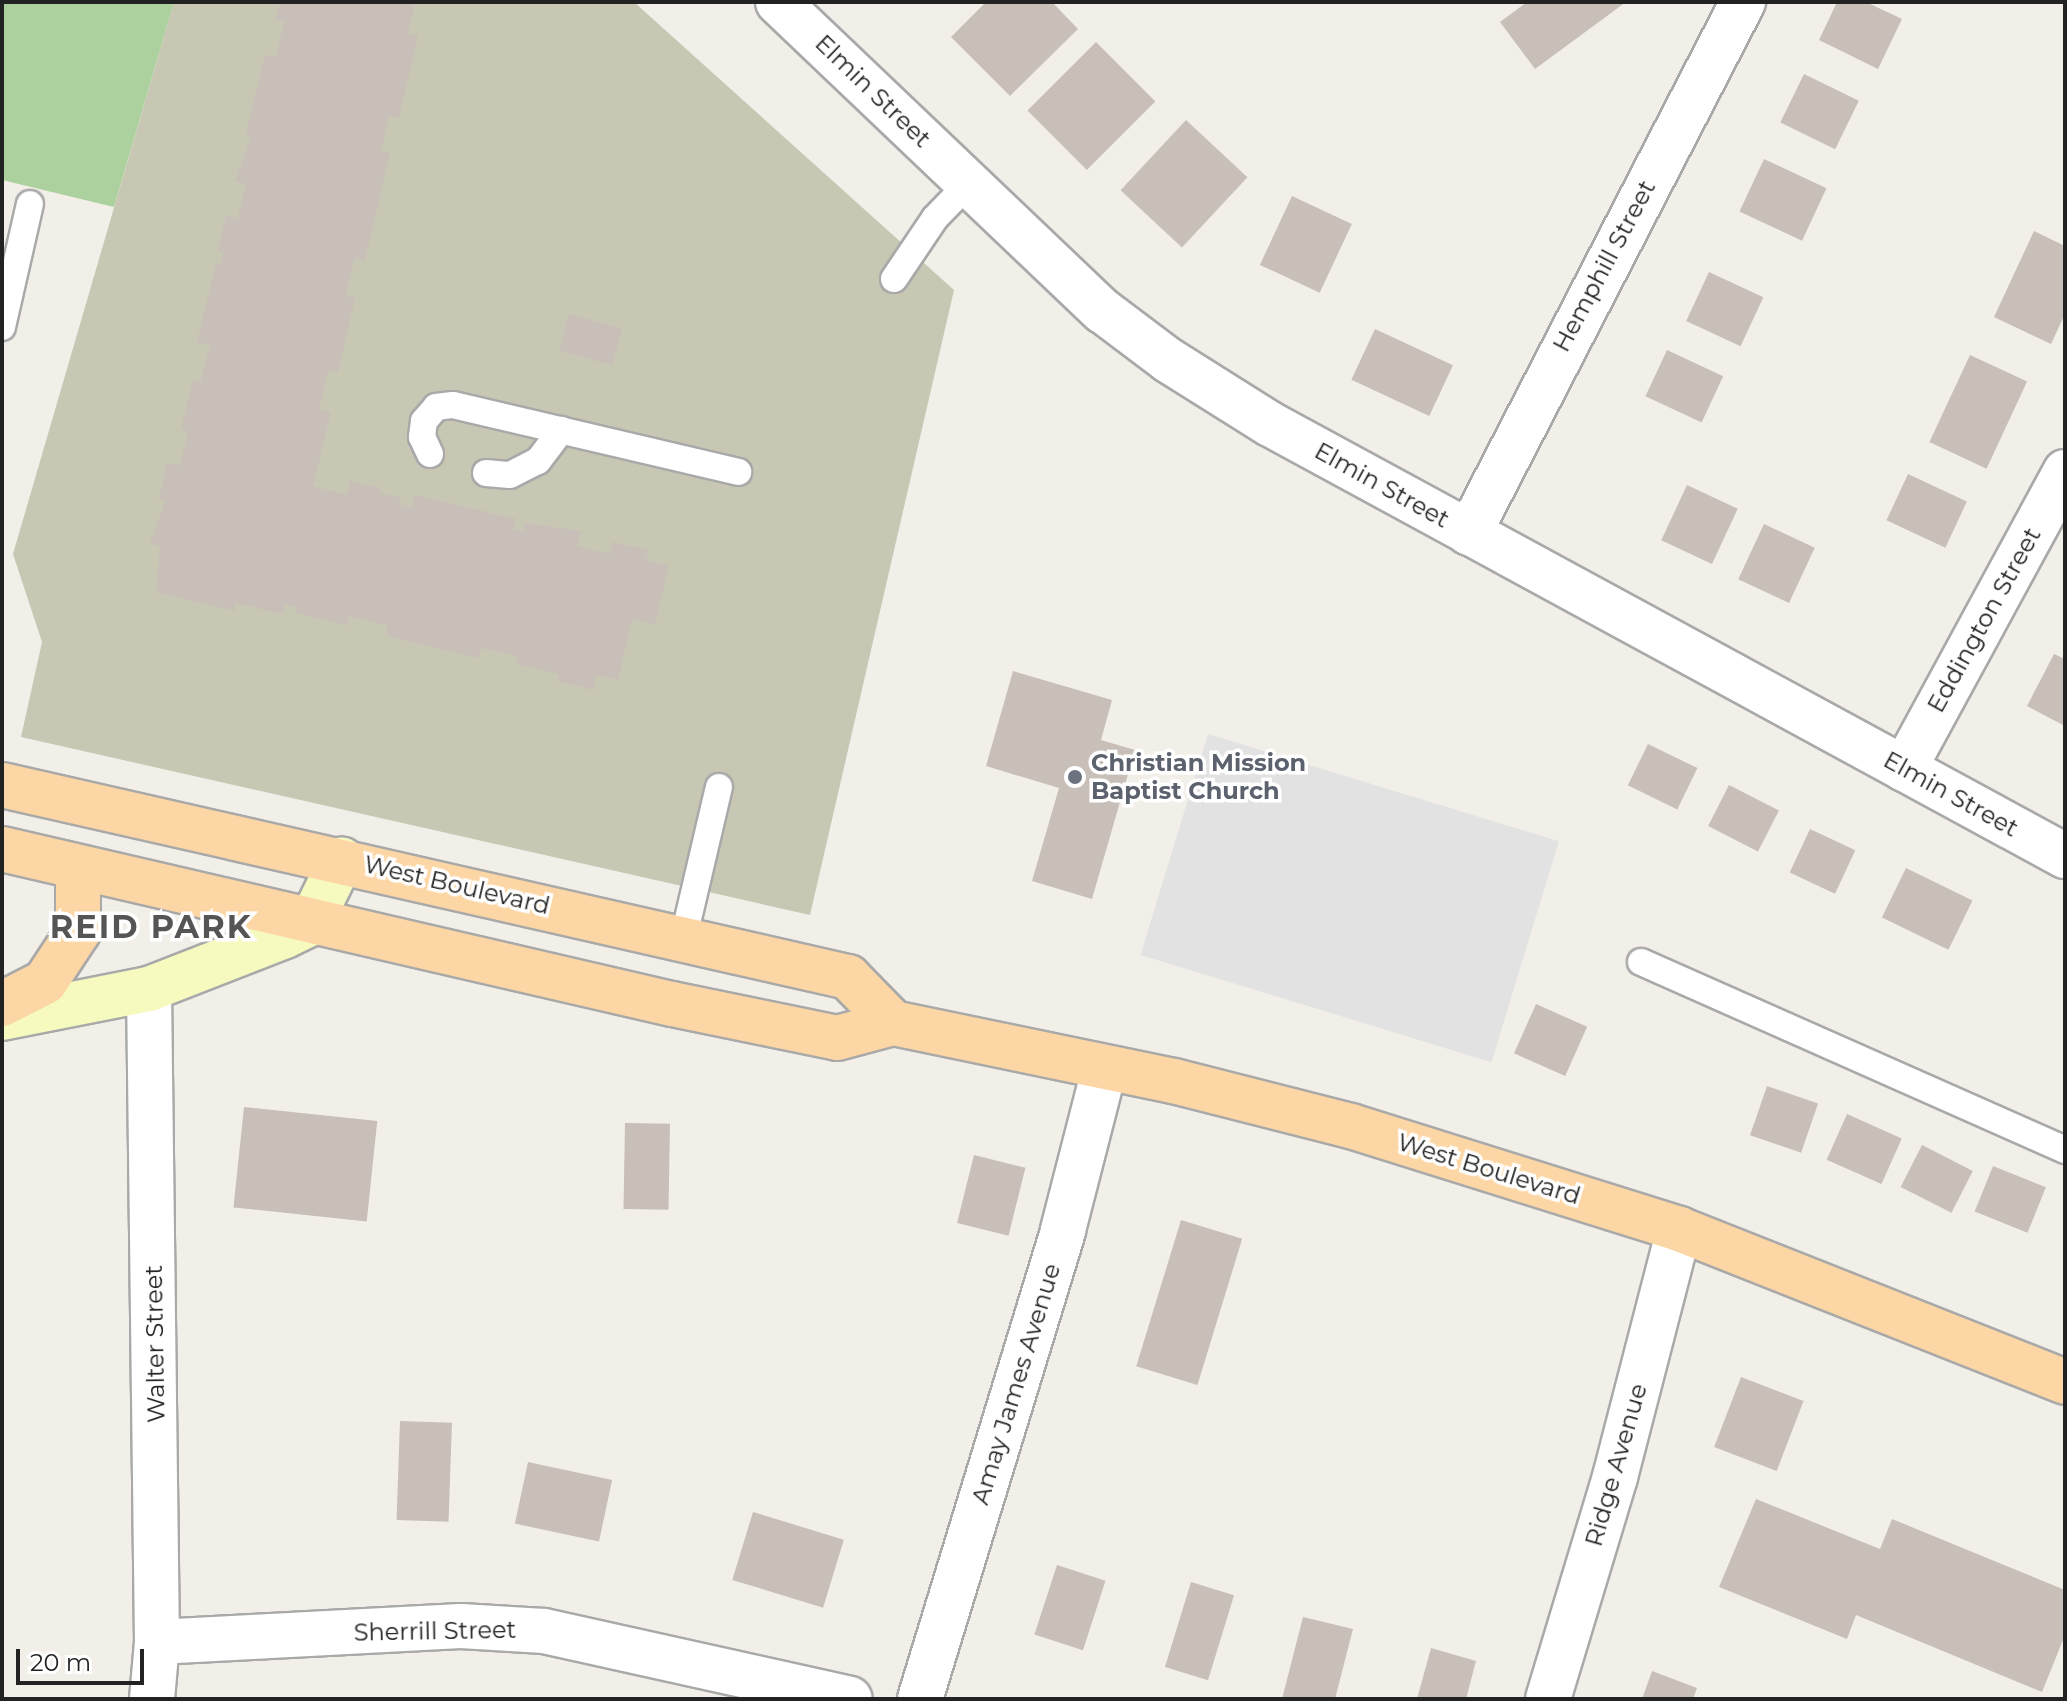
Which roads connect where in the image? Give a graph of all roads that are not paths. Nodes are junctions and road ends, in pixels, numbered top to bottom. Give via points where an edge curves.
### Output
1 (778, 2) edge
2 (1743, 2) edge
3 (969, 183) junction
4 (30, 204) dead end
5 (894, 279) dead end
6 (2, 327) edge
7 (561, 430) junction
8 (430, 454) dead end
9 (738, 472) dead end
10 (2065, 472) edge
11 (486, 473) dead end
12 (1469, 533) junction
13 (1904, 769) junction
14 (2, 785) edge
15 (719, 787) dead end
16 (2, 849) edge
17 (2065, 856) edge
18 (342, 859) junction
19 (78, 868) junction
20 (310, 924) junction
21 (684, 936) junction
22 (1641, 962) dead end
23 (149, 989) junction
24 (2, 1004) edge
25 (2, 1018) edge
26 (893, 1023) junction
27 (1105, 1067) junction
28 (2065, 1150) edge
29 (1679, 1229) junction
30 (2065, 1382) edge
31 (157, 1642) junction
32 (152, 1699) edge
33 (850, 1699) edge
34 (920, 1699) edge
35 (1548, 1699) edge

1 - 3 street, Elmin Street
2 - 12 street, Hemphill Street
3 - 5 lane via 935,218
3 - 12 street, Elmin Street via 1103,311 1168,360 1270,424
4 - 6 lane
7 - 8 lane via 453,405 436,407 424,421 422,437
7 - 9 lane
7 - 11 lane via 538,461 510,475
10 - 13 street, Eddington Street
12 - 13 street, Elmin Street
13 - 17 street, Elmin Street
14 - 18 main road, West Boulevard
15 - 21 lane
16 - 19 main road, West Boulevard
18 - 20 street
18 - 21 main road, West Boulevard
19 - 20 main road, West Boulevard
19 - 24 main road via 78,932 45,982
20 - 23 street
20 - 26 main road, West Boulevard via 837,1038
21 - 26 main road, West Boulevard via 848,977
22 - 28 lane
23 - 25 street
23 - 31 street, Walter Street
26 - 27 main road, West Boulevard
27 - 29 main road, West Boulevard via 1365,1130
27 - 34 street, Amay James Avenue via 1063,1230
29 - 30 main road, West Boulevard
29 - 35 street, Ridge Avenue via 1615,1477
31 - 32 street, Walter Street
31 - 33 street, Sherrill Street via 461,1626 544,1631

